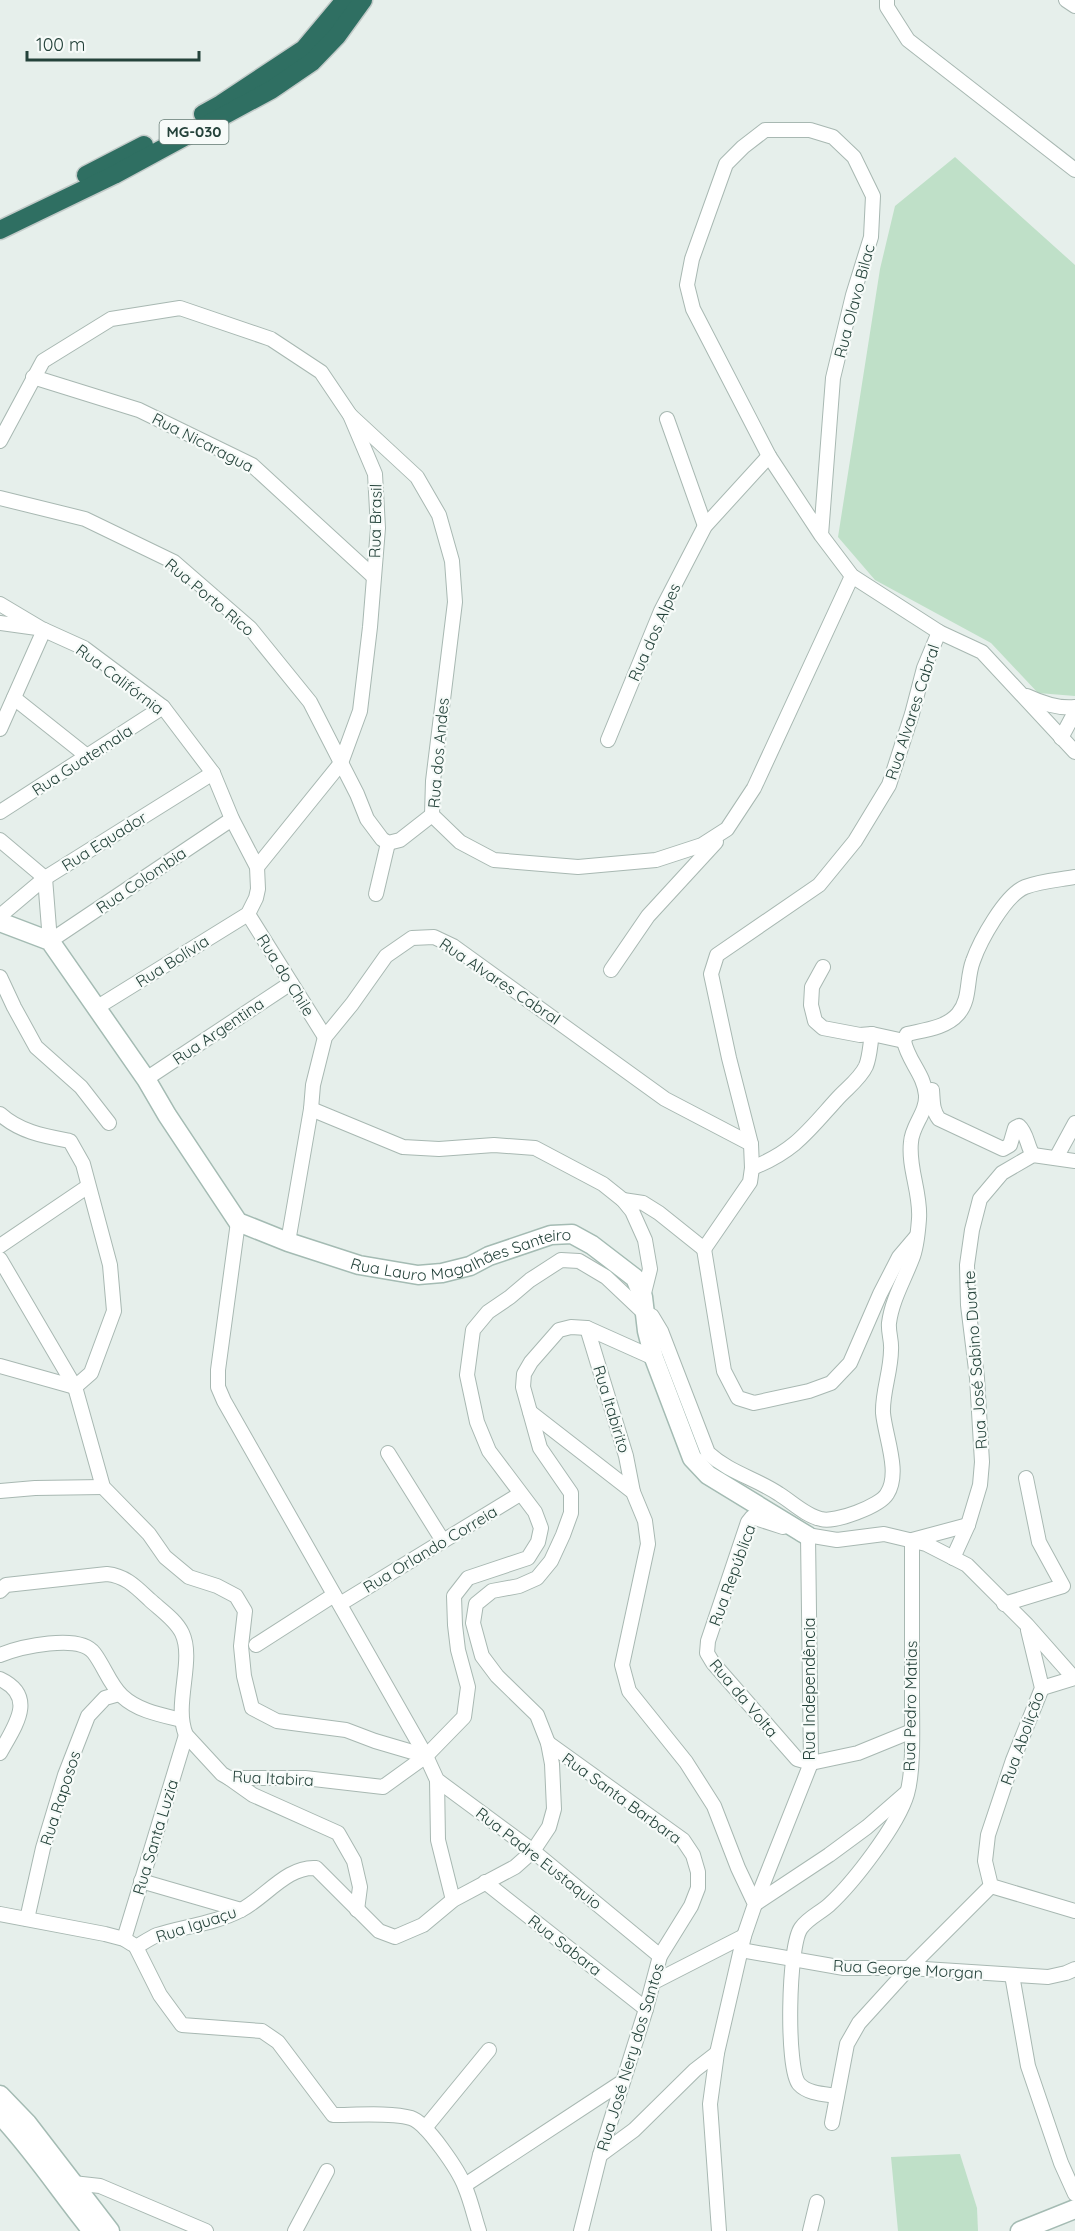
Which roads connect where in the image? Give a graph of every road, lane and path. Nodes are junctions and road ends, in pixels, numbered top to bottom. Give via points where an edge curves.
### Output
1 (345, 0) edge
2 (363, 0) edge
3 (887, 0) edge
4 (1066, 0) edge
5 (1075, 6) edge
6 (1075, 170) edge
7 (0, 217) edge
8 (0, 230) edge
9 (33, 377) junction
10 (350, 415) junction
11 (667, 419) dead end
12 (0, 441) edge
13 (769, 456) junction
14 (0, 498) edge
15 (705, 526) junction
16 (821, 535) junction
17 (373, 576) junction
18 (852, 576) junction
19 (0, 604) edge
20 (0, 623) edge
21 (43, 629) junction
22 (939, 632) junction
23 (1022, 694) junction
24 (14, 698) junction
25 (163, 707) junction
26 (1075, 707) edge
27 (1075, 712) edge
28 (0, 729) edge
29 (1061, 738) junction
30 (608, 740) dead end
31 (1075, 752) edge
32 (87, 756) junction
33 (341, 763) junction
34 (213, 773) junction
35 (0, 812) edge
36 (432, 815) junction
37 (232, 819) junction
38 (727, 829) junction
39 (0, 840) edge
40 (388, 843) junction
41 (257, 867) junction
42 (1075, 876) edge
43 (45, 878) junction
44 (376, 894) dead end
45 (248, 914) junction
46 (0, 916) edge
47 (0, 922) edge
48 (50, 941) junction
49 (823, 967) dead end
50 (611, 970) dead end
51 (0, 977) edge
52 (291, 983) junction
53 (96, 1008) junction
54 (872, 1034) junction
55 (325, 1037) junction
56 (904, 1041) junction
57 (921, 1076) junction
58 (146, 1079) junction
59 (311, 1109) junction
60 (0, 1113) edge
61 (1075, 1123) edge
62 (109, 1124) dead end
63 (751, 1144) junction
64 (1033, 1155) junction
65 (1056, 1158) junction
66 (1075, 1161) edge
67 (752, 1168) junction
68 (87, 1187) junction
69 (623, 1200) junction
70 (238, 1222) junction
71 (916, 1237) junction
72 (288, 1242) junction
73 (0, 1246) edge
74 (704, 1249) junction
75 (0, 1259) edge
76 (643, 1304) junction
77 (587, 1328) junction
78 (654, 1358) junction
79 (0, 1366) edge
80 (75, 1387) junction
81 (530, 1412) junction
82 (388, 1453) dead end
83 (1026, 1478) dead end
84 (103, 1487) junction
85 (0, 1491) edge
86 (633, 1492) junction
87 (520, 1494) junction
88 (968, 1525) junction
89 (808, 1536) junction
90 (912, 1540) junction
91 (443, 1541) junction
92 (953, 1558) junction
93 (0, 1591) edge
94 (337, 1600) junction
95 (1004, 1604) junction
96 (1027, 1625) junction
97 (256, 1645) dead end
98 (707, 1653) joint
99 (0, 1655) edge
100 (1074, 1677) edge
101 (0, 1679) edge
102 (1042, 1688) junction
103 (119, 1694) junction
104 (182, 1720) junction
105 (912, 1731) junction
106 (186, 1735) junction
107 (548, 1743) junction
108 (0, 1753) edge
109 (426, 1756) junction
110 (811, 1763) junction
111 (229, 1778) junction
112 (437, 1780) junction
113 (907, 1792) junction
114 (533, 1851) junction
115 (693, 1856) joint
116 (141, 1881) junction
117 (485, 1882) junction
118 (991, 1886) junction
119 (453, 1900) junction
120 (756, 1904) junction
121 (241, 1910) junction
122 (357, 1910) junction
123 (1075, 1911) edge
124 (0, 1914) edge
125 (27, 1919) junction
126 (744, 1936) junction
127 (130, 1943) junction
128 (741, 1950) junction
129 (660, 1956) junction
130 (791, 1959) junction
131 (909, 1968) junction
132 (1075, 1969) edge
133 (1012, 1975) junction
134 (654, 1982) junction
135 (646, 2009) junction
136 (489, 2050) dead end
137 (717, 2054) junction
138 (622, 2082) junction
139 (0, 2095) edge
140 (837, 2096) junction
141 (0, 2115) edge
142 (832, 2123) dead end
143 (425, 2128) junction
144 (600, 2155) junction
145 (327, 2171) dead end
146 (74, 2183) junction
147 (465, 2185) junction
148 (1075, 2194) edge
149 (817, 2202) dead end
150 (1075, 2209) edge
151 (92, 2231) edge
152 (110, 2231) edge
153 (206, 2231) edge
154 (296, 2231) edge
155 (479, 2231) edge
156 (581, 2231) edge
157 (719, 2231) edge
158 (810, 2231) edge
159 (1020, 2231) edge

1 - 7 highway, MG-030 via 304,50 221,104
2 - 8 highway, MG-030 via 312,62 272,90 114,175
3 - 6 street via 887,7 908,40
4 - 5 street
9 - 10 street, Rua Brasil via 43,361 111,319 180,308 271,339 321,372
9 - 12 street, Rua Brasil
9 - 17 street, Rua Nicaragua via 139,410 252,465
10 - 17 street, Rua Brasil via 375,474 378,528
10 - 36 street, Rua dos Andes via 417,477 439,515 452,561 455,602
11 - 15 street
13 - 15 street, Rua dos Alpes
13 - 16 street, Rua Olavo Bilac
13 - 16 street, Rua Olavo Bilac via 693,309 687,285 692,259 726,164 765,130 810,130 833,137 854,157 873,196 871,237 833,378
14 - 33 street, Rua Porto Rico via 85,519 174,562 250,628 310,702
15 - 30 street, Rua dos Alpes via 661,611
16 - 18 street
17 - 33 street, Rua Brasil via 360,711
18 - 22 street
18 - 38 street, Rua dos Andes via 754,788
19 - 21 street, Rua Califórnia
20 - 21 street
21 - 24 street
21 - 25 street, Rua Califórnia via 84,648
22 - 23 street via 982,652
22 - 63 street, Rua Alvares Cabral via 924,668 889,785 855,842 819,885 717,955 711,974
23 - 26 street via 1045,704
23 - 29 street
24 - 28 street
24 - 32 street
25 - 32 street, Rua Guatemala
25 - 34 street, Rua Califórnia
27 - 29 street
29 - 31 street
32 - 35 street, Rua Guatemala
33 - 40 street, Rua Porto Rico via 367,819
33 - 41 street, Rua Brasil
34 - 37 street, Rua Califórnia
34 - 43 street, Rua Equador
36 - 38 street, Rua dos Andes via 459,842 494,860 578,867 656,860 702,845
36 - 40 street via 400,840
37 - 41 street, Rua Califórnia
37 - 48 street, Rua Colombia
38 - 50 street via 648,916
39 - 43 street
40 - 44 street
41 - 45 street, Rua Califórnia via 258,889
42 - 56 street via 1023,888 1010,898 972,962 966,1002 957,1015 944,1024 908,1034
43 - 46 street, Rua Equador
43 - 48 street
45 - 52 street, Rua do Chile
45 - 53 street, Rua Bolívia
47 - 48 street
48 - 53 street
49 - 54 street via 812,987 815,1021 823,1028
51 - 62 street via 36,1047 81,1087
52 - 55 street, Rua do Chile
52 - 58 street, Rua Argentina
53 - 58 street
54 - 56 street
54 - 67 street via 865,1069 853,1083 802,1139 779,1156
55 - 59 street, Rua Alvares Cabral
55 - 63 street, Rua Alvares Cabral via 386,956 412,938 434,937 453,946 665,1099
56 - 57 street via 907,1055
57 - 64 street via 932,1084 939,1119 1003,1149 1010,1145 1019,1126
57 - 71 street via 926,1097 924,1111 911,1138 910,1150 919,1215
58 - 70 street
59 - 69 street via 403,1147 535,1148 603,1184
59 - 72 street, Rua Alvares Cabral
60 - 68 street via 11,1124 33,1133 70,1141 83,1164
61 - 65 street
63 - 67 street, Rua Alvares Cabral
64 - 65 street
64 - 88 street, Rua José Sabino Duarte via 1002,1173 987,1190 980,1199 972,1230 967,1265 968,1305 982,1462 980,1485
65 - 66 street
67 - 74 street, Rua Alvares Cabral via 750,1182
68 - 73 street
68 - 80 street via 110,1265 114,1311 91,1373
69 - 74 street via 643,1203 659,1212
69 - 76 street via 645,1240 650,1269
70 - 72 street, Rua Lauro Magalhães Santeiro
70 - 94 street via 218,1387
71 - 74 street via 899,1257 879,1294 850,1363 831,1383 809,1392 754,1403 738,1398 724,1371
71 - 76 street via 913,1257 897,1292 889,1324 891,1350 883,1413 892,1459 891,1484 887,1495 877,1503 832,1520 820,1519 795,1506 708,1453 661,1331
72 - 76 street, Rua Lauro Magalhães Santeiro via 359,1265 418,1275 470,1266 534,1240 572,1234 635,1278
75 - 80 street
76 - 78 street, Rua Lauro Magalhães Santeiro
76 - 87 street, Rua Itabira via 579,1262 561,1260 488,1312 473,1330 467,1375 477,1422 489,1451
77 - 78 street
77 - 81 street via 559,1330 531,1362 524,1374 523,1388
77 - 86 street, Rua Itabirito
78 - 89 street, Rua Lauro Magalhães Santeiro via 692,1458 708,1474
79 - 80 street
80 - 84 street
81 - 86 street
81 - 107 street via 540,1448 571,1493 571,1513 551,1561 537,1578 492,1591 476,1604 473,1623 482,1656 537,1715
82 - 91 street
83 - 95 street via 1039,1542 1064,1586
84 - 85 street
84 - 109 street via 149,1534 165,1557 189,1577 236,1596 245,1611 241,1646 252,1708 277,1721 346,1730
86 - 120 street, Rua Itabirito via 645,1521 648,1544 622,1665 629,1691 686,1762 714,1806
87 - 91 street, Rua Orlando Correia
87 - 109 street, Rua Itabira via 535,1512 541,1528 538,1542 528,1558 468,1578 454,1596 458,1650 468,1687 464,1717
88 - 90 street
88 - 92 street, Rua José Sabino Duarte
89 - 90 street via 837,1540 884,1534
89 - 98 street, Rua República via 752,1517
89 - 110 street, Rua Independência
90 - 92 street
90 - 105 street, Rua Pedro Matias
91 - 94 street, Rua Orlando Correia
92 - 95 street via 967,1565
93 - 104 street, Rua Itabira via 6,1585 107,1574 128,1580 174,1621 183,1635 186,1654
94 - 97 street, Rua Orlando Correia
94 - 109 street
95 - 96 street
96 - 100 street
96 - 102 street, Rua Abolição
98 - 110 street, Rua da Volta via 797,1759
99 - 103 street via 46,1643 80,1644 92,1650
100 - 102 street
101 - 108 street via 18,1692 21,1703 20,1716
102 - 118 street, Rua Abolição via 988,1835 985,1861
103 - 104 street via 156,1714
103 - 125 street, Rua Raposos via 105,1698 88,1716 43,1848
104 - 106 street, Rua Itabira
105 - 110 street via 858,1753
105 - 113 street, Rua Pedro Matias
106 - 111 street, Rua Itabira
106 - 116 street, Rua Santa Luzia
107 - 114 street via 554,1809 549,1827
107 - 115 street, Rua Santa Barbara via 683,1840
109 - 111 street, Rua Itabira via 383,1787 304,1778
109 - 112 street, Rua Padre Eustaquio
110 - 120 street, Rua Independência
111 - 122 street via 253,1794 338,1833 354,1861 360,1887
112 - 114 street, Rua Padre Eustaquio
112 - 119 street via 438,1840
113 - 120 street, Rua Pedro Matias via 867,1827
113 - 130 street via 897,1819 847,1885 800,1929
114 - 117 street via 515,1867
114 - 129 street, Rua Padre Eustaquio
115 - 129 street, Rua José Nery dos Santos via 698,1888
116 - 121 street
116 - 127 street, Rua Santa Luzia
117 - 119 street
117 - 135 street, Rua Sabara
118 - 123 street
118 - 131 street
119 - 122 street, Rua Iguaçu via 423,1925 395,1937 379,1931
120 - 126 street, Rua Independência
121 - 122 street, Rua Iguaçu via 291,1873 306,1867 324,1874
121 - 127 street, Rua Iguaçu via 213,1922
124 - 125 street
125 - 127 street via 105,1934
126 - 128 street, Rua Independência
126 - 134 street
127 - 143 street via 182,2025 262,2031 278,2042 333,2115 400,2116 414,2119
128 - 130 street, Rua George Morgan
128 - 137 street, Rua Independência
129 - 134 street, Rua José Nery dos Santos
130 - 131 street, Rua George Morgan via 844,1968
130 - 140 street via 794,2075 811,2092
131 - 133 street, Rua George Morgan
131 - 140 street via 859,2023 847,2044
132 - 133 street, Rua George Morgan via 1048,1977
133 - 148 street via 1028,2066
134 - 135 street, Rua José Nery dos Santos
135 - 138 street, Rua José Nery dos Santos
136 - 143 street
137 - 144 street via 695,2070 634,2130
137 - 157 street, Rua Independência via 710,2104
138 - 144 street, Rua José Nery dos Santos
138 - 147 street
139 - 146 street
140 - 142 street
141 - 151 street
143 - 147 street
144 - 156 street, Rua José Nery dos Santos
145 - 154 street
146 - 152 street
146 - 153 street via 100,2186
147 - 155 street
149 - 158 street
150 - 159 street

